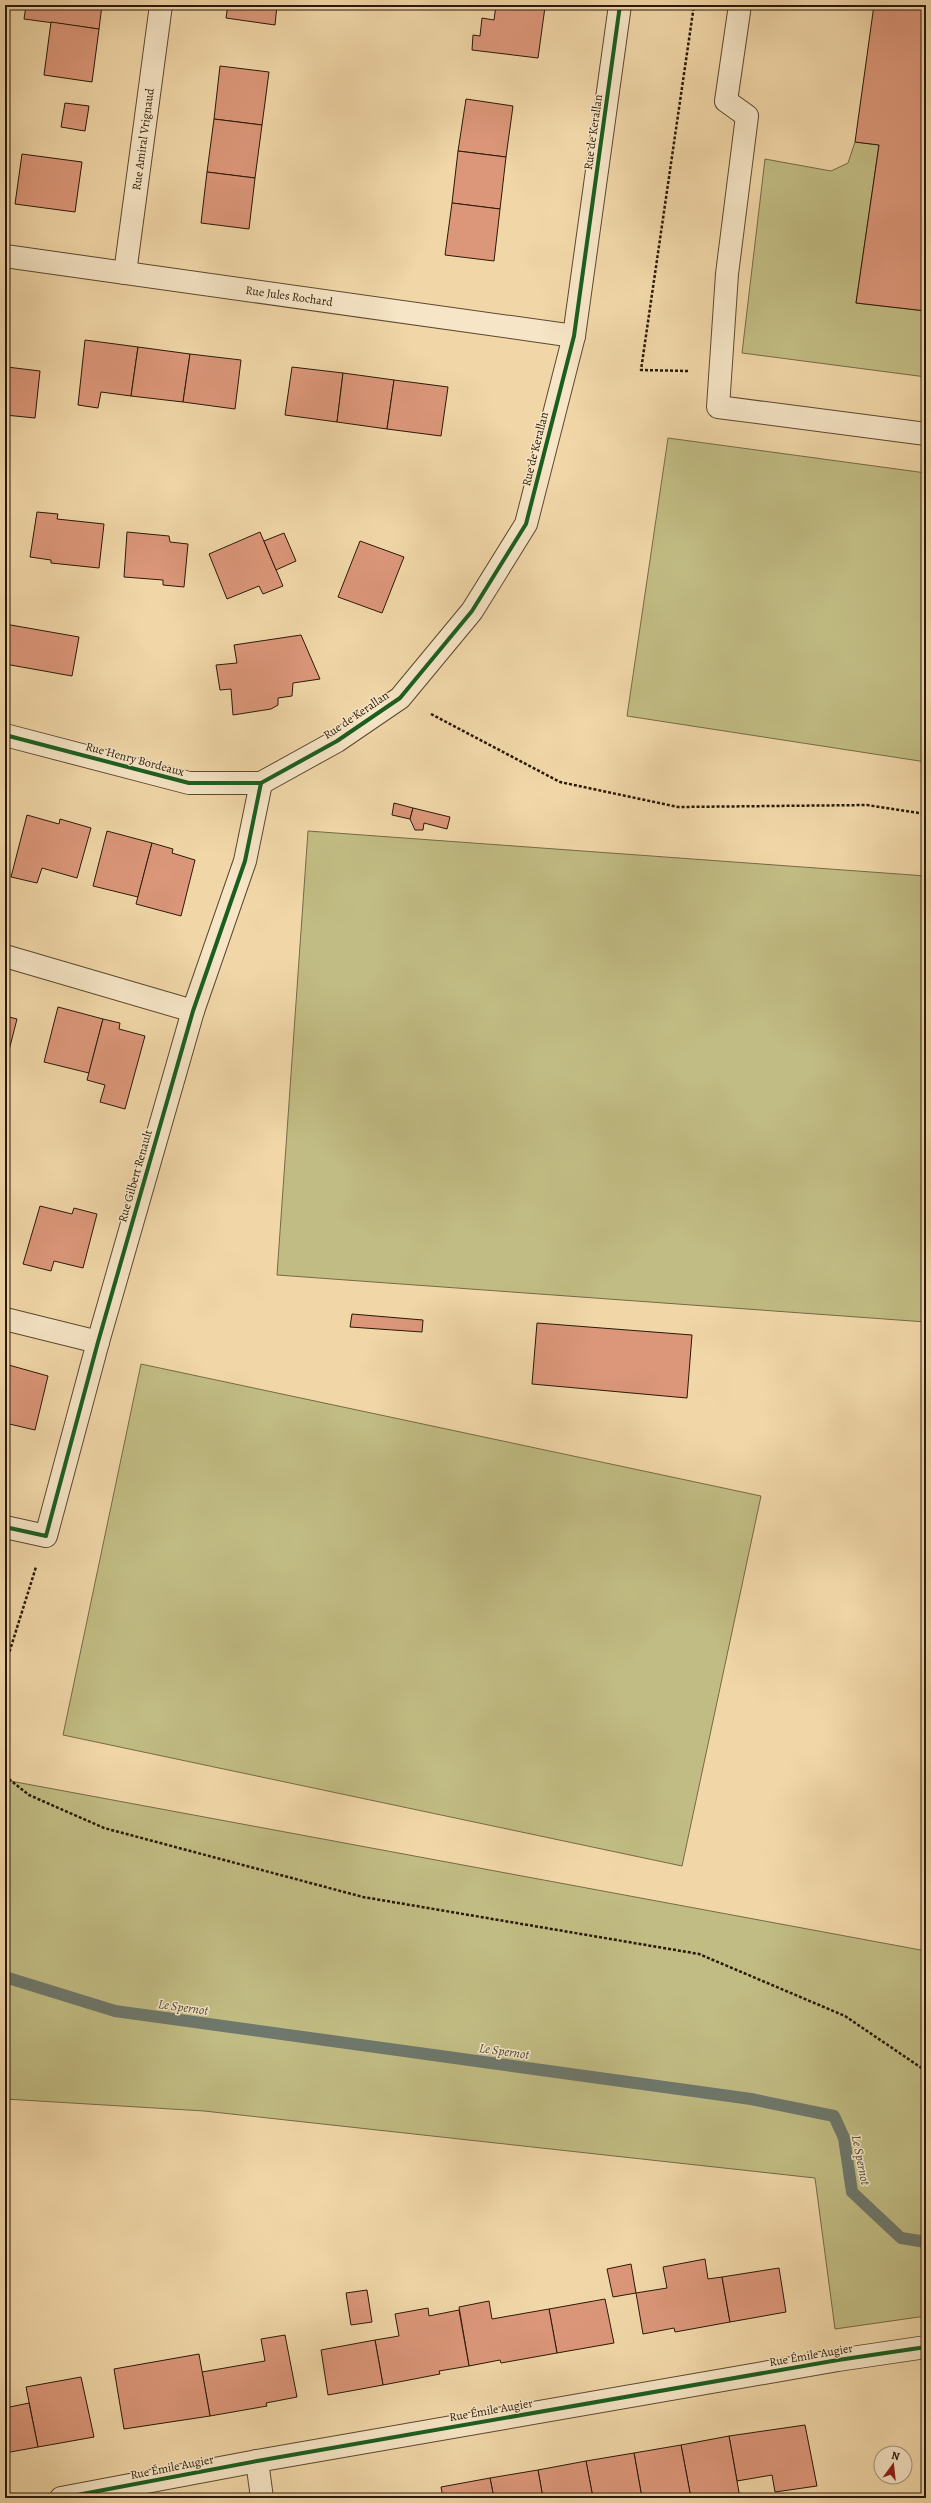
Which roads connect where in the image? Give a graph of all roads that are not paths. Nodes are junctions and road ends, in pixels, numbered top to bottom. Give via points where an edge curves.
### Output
1 (161, 5) edge
2 (620, 5) edge
3 (740, 5) edge
4 (5, 256) edge
5 (125, 273) junction
6 (574, 336) junction
7 (926, 434) edge
8 (5, 735) edge
9 (261, 783) junction
10 (5, 956) edge
11 (193, 1011) junction
12 (5, 1319) edge
13 (98, 1342) junction
14 (5, 1527) edge
15 (926, 2347) edge
16 (257, 2461) junction
17 (61, 2498) edge
18 (262, 2498) edge

1 - 5 street, Rue Amiral Vrignaud
2 - 6 street, Rue de Kerallan
3 - 7 street via 726,101 747,116 727,274 718,407
4 - 5 street, Rue Jules Rochard
5 - 6 street, Rue Jules Rochard
6 - 9 street, Rue de Kerallan via 526,524 472,611 400,698 337,741
8 - 9 street, Rue Henry Bordeaux via 189,783
9 - 11 street, Rue Gilbert Renault via 244,861
10 - 11 street
11 - 13 street, Rue Gilbert Renault
12 - 13 street
13 - 14 street, Rue Gilbert Renault via 46,1536
15 - 16 street, Rue Émile Augier
16 - 17 street, Rue Émile Augier
16 - 18 street

